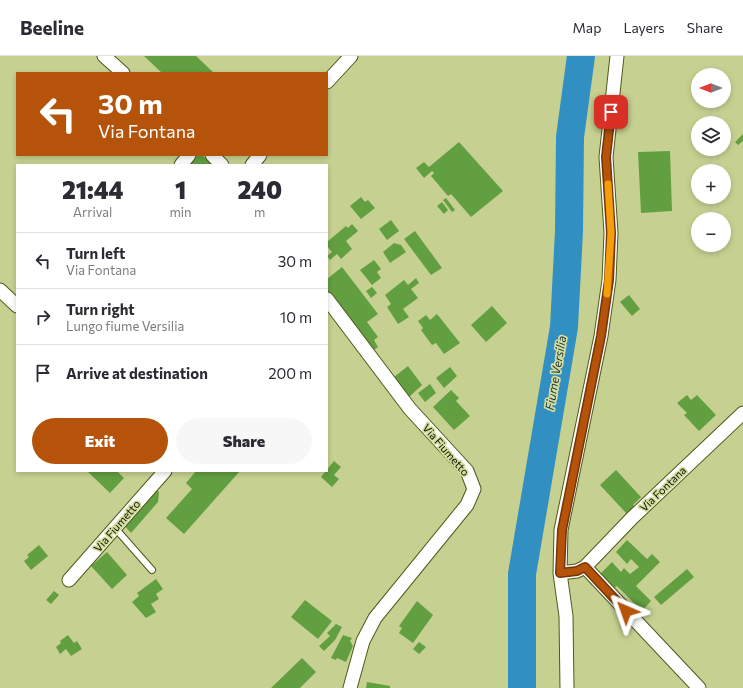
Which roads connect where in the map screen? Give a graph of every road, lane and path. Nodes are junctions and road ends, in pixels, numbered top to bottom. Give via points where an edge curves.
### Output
1 (104, 56) edge
2 (351, 56) edge
3 (617, 56) edge
4 (122, 72) edge
5 (328, 81) edge
6 (189, 156) edge
7 (213, 156) edge
8 (259, 156) edge
9 (181, 164) edge
10 (221, 164) edge
11 (253, 164) edge
12 (0, 290) edge
13 (328, 300) edge
14 (16, 305) edge
15 (743, 413) edge
16 (164, 472) edge
17 (115, 528) junction
18 (585, 567) junction
19 (152, 570) dead end
20 (560, 573) junction
21 (69, 580) dead end
22 (350, 688) edge
23 (567, 688) edge
24 (700, 688) edge

1 - 4 street
2 - 5 street
3 - 20 street via 606,157 611,233 609,280 601,336 562,530
6 - 9 street
7 - 10 street
8 - 11 street
12 - 14 street
13 - 22 street, Via Fiumetto via 410,409 468,471 474,489 467,505 374,618 363,641
15 - 18 street, Via Fontana via 632,518
16 - 17 street, Via Fiumetto
17 - 19 lane
17 - 21 street, Via Fiumetto
18 - 20 street via 577,571
18 - 24 street
20 - 23 street via 566,616

